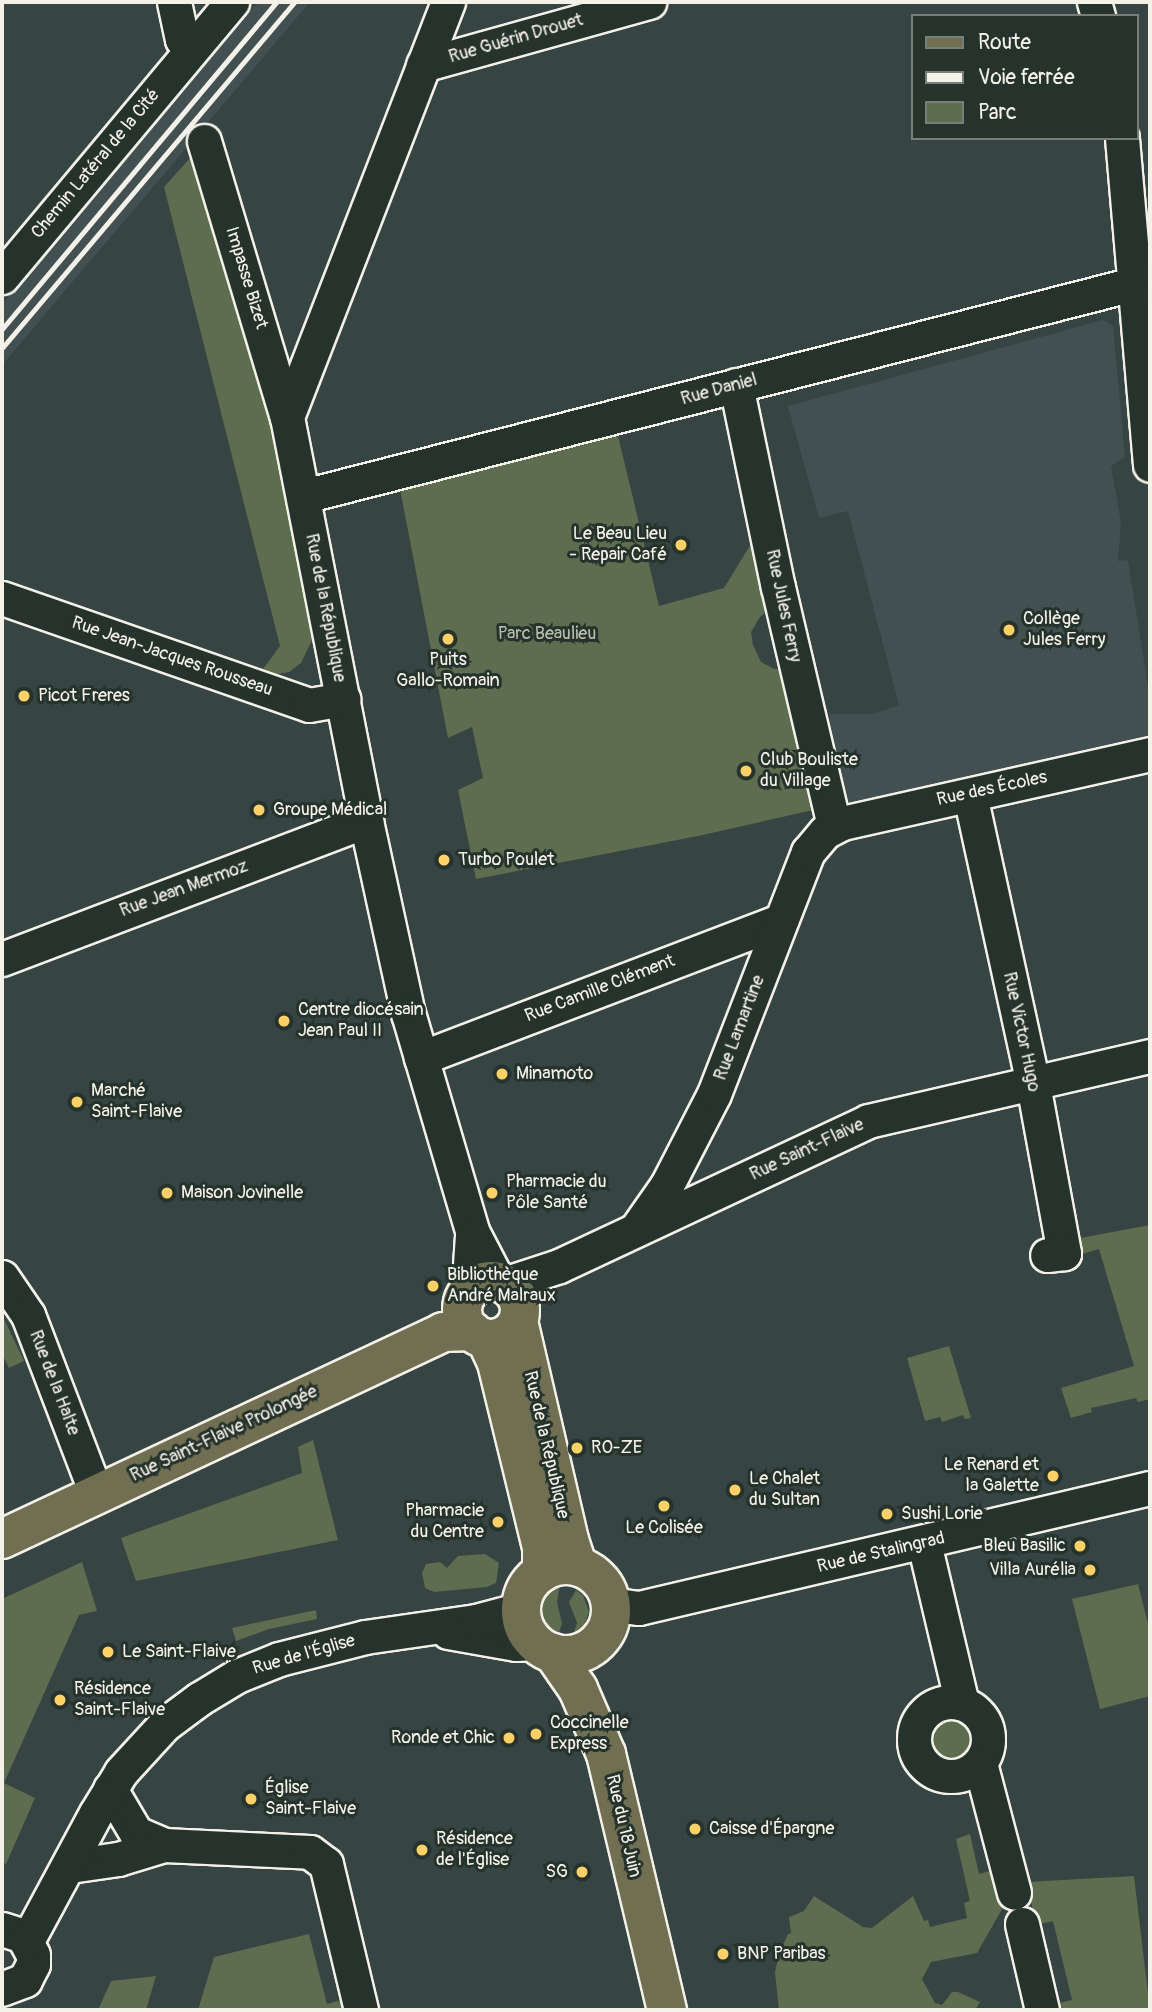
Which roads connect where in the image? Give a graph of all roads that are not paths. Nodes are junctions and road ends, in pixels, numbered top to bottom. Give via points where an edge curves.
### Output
1 (174, 2) edge
2 (232, 2) edge
3 (448, 2) edge
4 (649, 2) edge
5 (191, 50) junction
6 (423, 65) junction
7 (1122, 140) edge
8 (204, 141) dead end
9 (2, 277) edge
10 (1133, 284) junction
11 (736, 385) junction
12 (286, 416) junction
13 (1150, 465) edge
14 (304, 496) junction
15 (2, 598) edge
16 (343, 699) junction
17 (1150, 754) edge
18 (970, 795) junction
19 (366, 821) junction
20 (834, 826) junction
21 (779, 921) junction
22 (2, 959) edge
23 (1150, 1056) edge
24 (421, 1058) junction
25 (1033, 1084) junction
26 (638, 1228) junction
27 (1047, 1255) dead end
28 (2, 1277) edge
29 (486, 1310) junction
30 (1150, 1488) edge
31 (96, 1493) junction
32 (2, 1539) edge
33 (924, 1543) junction
34 (560, 1569) junction
35 (610, 1604) junction
36 (536, 1635) junction
37 (596, 1644) junction
38 (962, 1704) junction
39 (606, 1754) junction
40 (980, 1763) junction
41 (110, 1788) junction
42 (164, 1845) junction
43 (76, 1852) junction
44 (19, 1929) edge
45 (8, 1995) edge
46 (361, 2010) edge
47 (667, 2010) edge
48 (1042, 2010) edge

1 - 5 street via 182,39
2 - 5 street, Chemin Latéral de la Cité
3 - 6 street
4 - 6 street, Rue Guérin Drouet
5 - 9 street, Chemin Latéral de la Cité
6 - 12 street
7 - 10 street
8 - 12 street, Impasse Bizet
10 - 11 street, Rue Daniel
10 - 13 street
11 - 14 street, Rue Daniel
11 - 20 street, Rue Jules Ferry
12 - 14 street, Rue de la République
14 - 16 street, Rue de la République
15 - 16 street, Rue Jean-Jacques Rousseau via 309,705
16 - 19 street, Rue de la République
17 - 18 street, Rue des Écoles
18 - 20 street, Rue des Écoles
18 - 25 street, Rue Victor Hugo
19 - 22 street, Rue Jean Mermoz
19 - 24 street, Rue de la République
20 - 21 street, Rue Lamartine via 808,852
21 - 24 street, Rue Camille Clément
21 - 26 street, Rue Lamartine via 714,1094 667,1185
23 - 25 street, Rue Saint-Flaive
24 - 29 street, Rue de la République via 471,1230
25 - 26 street, Rue Saint-Flaive via 868,1121
25 - 27 street, Rue Victor Hugo via 1065,1252
26 - 29 street, Rue Saint-Flaive via 559,1266 533,1289
28 - 31 street, Rue de la Halte via 28,1315
29 - 31 main road, Rue Saint-Flaive Prolongée
29 - 34 main road, Rue de la République via 569,1540
30 - 33 street, Rue de Stalingrad
31 - 32 main road, Rue Saint-Flaive Prolongée
33 - 35 street, Rue de Stalingrad via 639,1608
33 - 38 street
34 - 35 main road via 596,1577
34 - 36 main road via 528,1585
35 - 37 main road via 610,1621
36 - 37 main road via 576,1654
36 - 39 main road, Rue du 18 Juin via 578,1689
36 - 41 street, Rue de l'Église via 432,1627 279,1658 237,1676 164,1726
37 - 39 main road via 593,1662
38 - 40 street via 979,1715 988,1734
38 - 40 street via 944,1703 928,1711 915,1730 916,1752 939,1774 961,1775
39 - 47 main road, Rue du 18 Juin
40 - 48 street
41 - 42 street via 136,1833
41 - 43 street, Rue de l'Église
42 - 43 street via 118,1859
42 - 46 street via 310,1852 326,1864
43 - 44 street, Rue de l'Église
44 - 45 street via 33,1964 25,1980

